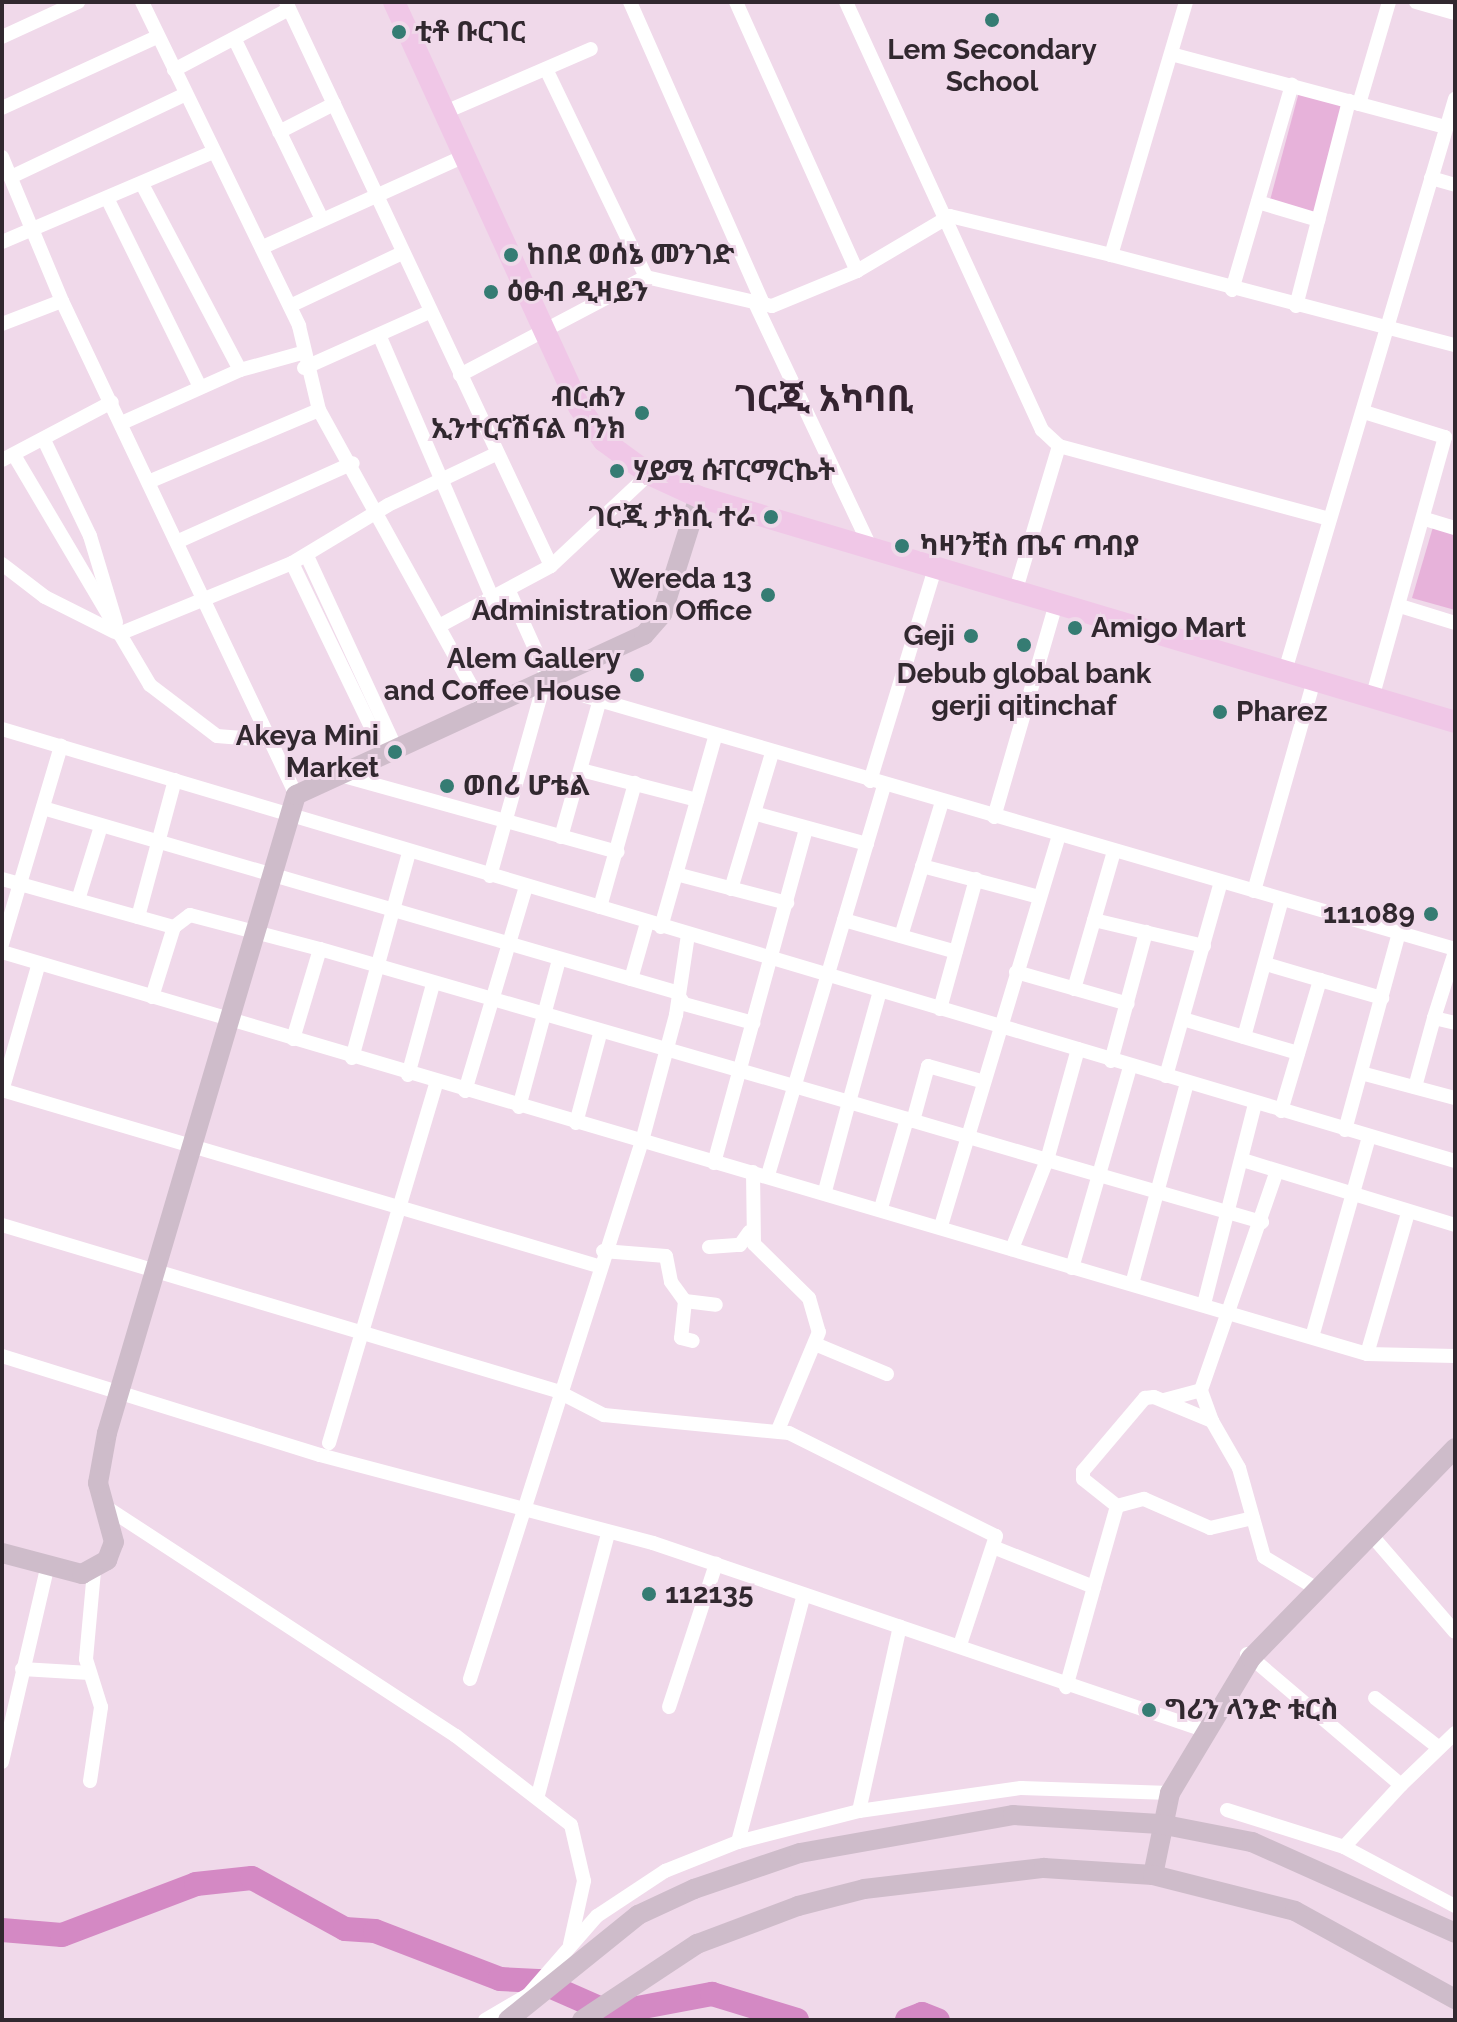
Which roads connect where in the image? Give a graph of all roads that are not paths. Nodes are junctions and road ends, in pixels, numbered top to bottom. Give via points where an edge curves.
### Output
1 (78, 2) edge
2 (142, 2) edge
3 (394, 2) edge
4 (631, 2) edge
5 (736, 2) edge
6 (846, 2) edge
7 (1186, 2) edge
8 (1389, 2) edge
9 (1416, 2) edge
10 (288, 5) edge
11 (1455, 13) edge
12 (2, 37) edge
13 (157, 37) junction
14 (235, 40) junction
15 (591, 49) dead end
16 (1171, 54) junction
17 (546, 69) junction
18 (174, 70) junction
19 (1292, 85) junction
20 (184, 95) junction
21 (1455, 99) edge
22 (1354, 103) junction
23 (334, 104) junction
24 (2, 108) edge
25 (443, 113) junction
26 (1446, 127) junction
27 (279, 132) junction
28 (211, 153) junction
29 (465, 156) junction
30 (2, 157) edge
31 (11, 177) junction
32 (1431, 178) junction
33 (1455, 185) edge
34 (143, 186) junction
35 (376, 197) junction
36 (109, 202) junction
37 (1258, 202) junction
38 (950, 216) junction
39 (321, 217) junction
40 (1318, 220) junction
41 (31, 230) junction
42 (2, 242) edge
43 (263, 247) junction
44 (400, 254) junction
45 (1111, 255) junction
46 (857, 271) junction
47 (646, 277) junction
48 (1232, 290) junction
49 (62, 301) junction
50 (759, 303) junction
51 (290, 306) junction
52 (1296, 306) junction
53 (427, 313) junction
54 (2, 324) edge
55 (1386, 329) junction
56 (546, 330) junction
57 (380, 337) junction
58 (1455, 345) edge
59 (303, 361) junction
60 (240, 370) junction
61 (460, 375) junction
62 (200, 387) junction
63 (112, 402) junction
64 (319, 410) junction
65 (1364, 412) junction
66 (124, 422) junction
67 (1450, 438) edge
68 (44, 440) junction
69 (1059, 446) junction
70 (496, 454) junction
71 (8, 458) edge
72 (353, 463) junction
73 (649, 474) junction
74 (153, 480) junction
75 (438, 480) junction
76 (699, 497) junction
77 (381, 512) junction
78 (1329, 519) junction
79 (1425, 519) junction
80 (1455, 528) edge
81 (181, 540) junction
82 (870, 546) junction
83 (307, 556) junction
84 (292, 563) junction
85 (2, 564) edge
86 (936, 565) junction
87 (551, 566) junction
88 (1016, 589) junction
89 (509, 591) junction
90 (207, 597) junction
91 (493, 599) junction
92 (1057, 600) junction
93 (1400, 606) junction
94 (1455, 623) edge
95 (439, 626) junction
96 (119, 634) junction
97 (1285, 671) junction
98 (1314, 681) junction
99 (547, 682) junction
100 (1372, 699) junction
101 (599, 703) junction
102 (484, 709) junction
103 (1455, 722) edge
104 (3, 731) edge
105 (715, 737) junction
106 (267, 740) junction
107 (61, 746) junction
108 (391, 753) junction
109 (772, 753) junction
110 (581, 770) junction
111 (340, 775) junction
112 (175, 780) junction
113 (635, 783) junction
114 (877, 783) junction
115 (697, 800) junction
116 (942, 802) junction
117 (293, 805) junction
118 (43, 808) junction
119 (757, 814) junction
120 (994, 817) junction
121 (506, 822) junction
122 (101, 826) junction
123 (806, 828) junction
124 (1059, 835) junction
125 (561, 837) junction
126 (157, 842) junction
127 (867, 844) junction
128 (1114, 851) junction
129 (617, 852) junction
130 (409, 853) junction
131 (922, 866) junction
132 (273, 874) junction
133 (676, 874) junction
134 (490, 876) junction
135 (2, 879) edge
136 (976, 879) junction
137 (1221, 882) junction
138 (20, 884) junction
139 (526, 887) junction
140 (731, 889) junction
141 (1254, 891) junction
142 (1039, 897) junction
143 (1282, 899) junction
144 (78, 900) junction
145 (787, 903) junction
146 (600, 907) junction
147 (393, 910) junction
148 (138, 917) junction
149 (844, 920) junction
150 (1094, 920) junction
151 (654, 925) junction
152 (174, 927) junction
153 (256, 932) junction
154 (1146, 932) junction
155 (1399, 933) junction
156 (688, 935) junction
157 (901, 936) junction
158 (2, 944) edge
159 (510, 944) junction
160 (1204, 946) junction
161 (320, 949) junction
162 (1455, 951) edge
163 (2, 952) edge
164 (956, 952) junction
165 (559, 960) junction
166 (770, 961) junction
167 (39, 963) junction
168 (1266, 964) junction
169 (376, 966) junction
170 (1016, 972) junction
171 (827, 976) junction
172 (631, 979) junction
173 (1320, 980) junction
174 (433, 984) junction
175 (1074, 989) junction
176 (880, 991) junction
177 (676, 992) junction
178 (152, 997) junction
179 (1382, 998) junction
180 (494, 1001) junction
181 (1128, 1004) junction
182 (940, 1009) junction
183 (544, 1018) junction
184 (1434, 1018) junction
185 (1183, 1019) junction
186 (228, 1020) junction
187 (753, 1023) junction
188 (1455, 1023) edge
189 (1000, 1027) junction
190 (600, 1034) junction
191 (1244, 1037) junction
192 (293, 1039) junction
193 (1078, 1049) junction
194 (666, 1052) junction
195 (1298, 1053) junction
196 (352, 1058) junction
197 (1111, 1061) junction
198 (1130, 1067) junction
199 (1361, 1073) junction
200 (740, 1074) junction
201 (408, 1075) junction
202 (1166, 1076) junction
203 (981, 1081) junction
204 (436, 1083) junction
205 (1187, 1083) junction
206 (1415, 1087) junction
207 (794, 1088) junction
208 (2, 1090) edge
209 (465, 1091) junction
210 (1455, 1098) edge
211 (849, 1102) junction
212 (1255, 1104) junction
213 (519, 1107) junction
214 (1281, 1111) junction
215 (910, 1120) junction
216 (576, 1123) junction
217 (1345, 1130) junction
218 (962, 1137) junction
219 (1369, 1137) junction
220 (642, 1141) junction
221 (189, 1145) junction
222 (1047, 1160) junction
223 (1246, 1161) junction
224 (1455, 1161) edge
225 (714, 1163) junction
226 (761, 1173) junction
227 (1100, 1174) junction
228 (1276, 1174) junction
229 (825, 1191) junction
230 (1160, 1194) junction
231 (1351, 1196) junction
232 (397, 1206) junction
233 (881, 1208) junction
234 (1408, 1213) junction
235 (1231, 1214) junction
236 (1262, 1222) junction
237 (2, 1225) edge
238 (1455, 1225) edge
239 (941, 1226) junction
240 (749, 1232) junction
241 (709, 1247) dead end
242 (1012, 1249) junction
243 (600, 1258) junction
244 (1072, 1268) junction
245 (155, 1269) junction
246 (1132, 1284) junction
247 (685, 1301) junction
248 (1204, 1304) junction
249 (716, 1305) dead end
250 (1233, 1315) junction
251 (362, 1331) junction
252 (1312, 1337) junction
253 (693, 1341) dead end
254 (815, 1344) junction
255 (1367, 1354) junction
256 (2, 1356) edge
257 (1455, 1356) edge
258 (887, 1374) dead end
259 (1201, 1390) junction
260 (557, 1391) junction
261 (119, 1392) junction
262 (1164, 1400) junction
263 (1212, 1421) junction
264 (778, 1430) junction
265 (329, 1443) dead end
266 (1455, 1448) edge
267 (1117, 1506) junction
268 (521, 1508) junction
269 (109, 1509) junction
270 (1253, 1518) junction
271 (608, 1533) junction
272 (1373, 1537) junction
273 (998, 1549) junction
274 (2, 1553) edge
275 (716, 1564) junction
276 (47, 1569) junction
277 (94, 1571) junction
278 (1094, 1587) junction
279 (1317, 1589) junction
280 (803, 1598) junction
281 (900, 1626) junction
282 (1455, 1632) edge
283 (961, 1642) junction
284 (1249, 1656) junction
285 (22, 1669) junction
286 (90, 1673) junction
287 (470, 1679) dead end
288 (1066, 1687) junction
289 (1375, 1698) dead end
290 (669, 1707) dead end
291 (1204, 1730) junction
292 (1455, 1733) edge
293 (1438, 1747) junction
294 (2, 1762) edge
295 (90, 1781) dead end
296 (1401, 1785) junction
297 (1170, 1793) junction
298 (538, 1795) junction
299 (1227, 1810) dead end
300 (859, 1811) junction
301 (1160, 1824) junction
302 (738, 1842) junction
303 (1344, 1847) junction
304 (1153, 1875) junction
305 (1455, 1906) edge
306 (1455, 1933) edge
307 (573, 1951) junction
308 (1455, 1999) edge
309 (518, 2009) edge
310 (485, 2020) edge
311 (582, 2020) edge

1 - 12 street
2 - 13 street
3 - 25 main road
4 - 50 street
5 - 46 street
6 - 38 street
7 - 16 street
8 - 22 street
9 - 11 street
10 - 14 street
10 - 23 street
13 - 18 street
13 - 24 street
14 - 18 street
14 - 27 street
15 - 17 street
16 - 19 street
16 - 45 street
17 - 25 street
17 - 47 street
18 - 20 street
19 - 22 street
19 - 37 street
20 - 28 street
20 - 31 street
21 - 26 street
22 - 26 street
22 - 40 street
23 - 27 street
23 - 35 street
25 - 29 main road
26 - 32 street
27 - 39 street
28 - 34 street
28 - 43 street
29 - 35 street
29 - 56 main road
30 - 31 street
31 - 41 street
32 - 33 street
32 - 55 street
34 - 36 street
34 - 60 street
35 - 39 street
35 - 44 street
36 - 41 street
36 - 62 street
37 - 40 street
37 - 48 street
38 - 45 street
38 - 46 street
38 - 69 street via 1042,430
39 - 43 street
40 - 52 street
41 - 42 street
41 - 49 street
43 - 51 street
44 - 51 street
44 - 53 street
45 - 48 street
46 - 50 street
47 - 50 street
47 - 56 street
48 - 52 street
49 - 54 street
49 - 63 street
50 - 82 street
51 - 59 street
52 - 55 street
53 - 57 street
53 - 61 street
55 - 58 street
55 - 65 street
56 - 61 street
56 - 73 main road via 590,423
57 - 59 street
57 - 75 street
59 - 60 street
59 - 64 street
60 - 62 street
61 - 70 street
62 - 66 street
63 - 66 street
63 - 68 street
64 - 72 street
64 - 74 street
65 - 67 street
65 - 78 street
66 - 74 street
67 - 79 street
68 - 71 street
68 - 96 street via 90,536
69 - 78 street
69 - 88 street
70 - 75 street
70 - 87 street
71 - 96 street
72 - 77 street
72 - 81 street
73 - 76 main road
73 - 87 street
74 - 81 street
75 - 77 street
75 - 91 street
76 - 82 main road
76 - 99 main road via 655,624 625,647
77 - 83 street
77 - 95 street
78 - 97 street
79 - 80 street
79 - 93 street
81 - 90 street
82 - 86 main road
83 - 84 street
83 - 108 street
84 - 90 street
84 - 108 street
85 - 96 street via 45,597
86 - 88 main road
86 - 114 street
87 - 89 street
88 - 92 main road
89 - 91 street
89 - 99 street
90 - 96 street
90 - 106 street
91 - 95 street
92 - 97 main road
92 - 120 street
93 - 94 street
93 - 100 street
95 - 102 street
96 - 106 street via 150,685 194,724 231,739
97 - 98 main road
98 - 100 main road
98 - 141 street
99 - 101 street
99 - 102 main road
99 - 121 street
100 - 103 main road
101 - 105 street
101 - 110 street
102 - 108 main road
104 - 107 street
105 - 109 street
105 - 115 street
106 - 117 street
107 - 112 street
107 - 118 street
108 - 111 main road
109 - 114 street
109 - 119 street
110 - 113 street
110 - 125 street
111 - 117 main road
111 - 121 street
112 - 117 street
112 - 126 street
113 - 115 street
113 - 129 street
114 - 116 street
114 - 127 street
115 - 133 street
116 - 120 street
116 - 131 street
117 - 130 street
117 - 132 main road
118 - 122 street
118 - 138 street
119 - 123 street
119 - 140 street
120 - 124 street
121 - 125 street
121 - 134 street
122 - 126 street
122 - 144 street
123 - 127 street
123 - 145 street
124 - 128 street
124 - 142 street
125 - 129 street
126 - 132 street
126 - 148 street
127 - 149 street
128 - 137 street
128 - 150 street
129 - 146 street
130 - 134 street
130 - 147 street
131 - 136 street
131 - 157 street
132 - 147 street
132 - 153 main road
133 - 140 street
133 - 151 street
134 - 139 street
135 - 138 street
136 - 142 street
136 - 164 street
137 - 141 street
137 - 160 street
138 - 144 street
138 - 158 street
139 - 146 street
139 - 159 street
140 - 145 street
141 - 143 street
142 - 170 street
143 - 155 street
143 - 168 street
144 - 148 street
145 - 166 street
146 - 151 street
147 - 159 street
147 - 169 street
148 - 152 street
149 - 157 street
149 - 171 street
150 - 154 street
150 - 175 street
151 - 156 street
151 - 172 street
152 - 153 street via 179,918 198,915
152 - 178 street
153 - 161 street
153 - 186 main road
154 - 160 street
154 - 181 street
155 - 162 street
155 - 179 street
156 - 166 street
156 - 177 street
157 - 164 street
159 - 165 street
159 - 180 street
160 - 185 street
161 - 169 street
161 - 192 street
162 - 184 street
163 - 167 street
164 - 182 street
165 - 172 street
165 - 183 street
166 - 171 street
166 - 187 street
167 - 178 street
167 - 208 street
168 - 173 street
168 - 191 street
169 - 174 street
169 - 196 street
170 - 175 street
170 - 189 street
171 - 176 street
171 - 207 street
172 - 177 street
173 - 179 street
173 - 195 street
174 - 180 street
174 - 201 street
175 - 181 street
176 - 182 street
176 - 211 street
177 - 187 street via 684,1004
177 - 194 street
178 - 186 street
179 - 199 street
180 - 183 street
180 - 209 street
181 - 197 street
182 - 189 street
183 - 190 street
183 - 213 street
184 - 188 street
184 - 206 street
185 - 191 street
185 - 202 street
186 - 192 street
186 - 221 main road
187 - 200 street
189 - 193 street
189 - 203 street
190 - 194 street
190 - 216 street
191 - 195 street
192 - 196 street
193 - 197 street
193 - 222 street
194 - 200 street
194 - 220 street
195 - 214 street
196 - 201 street
197 - 198 street
198 - 202 street
198 - 227 street
199 - 206 street
199 - 217 street
200 - 207 street
200 - 225 street
201 - 204 street
202 - 205 street
203 - 215 street via 928,1066
203 - 218 street
204 - 209 street
204 - 232 street
205 - 212 street
205 - 230 street
206 - 210 street
207 - 211 street
207 - 226 street
208 - 221 street
209 - 213 street
211 - 215 street
211 - 229 street
212 - 214 street
212 - 223 street
213 - 216 street
214 - 217 street
215 - 218 street
215 - 233 street
216 - 220 street
217 - 219 street
218 - 222 street
218 - 239 street
219 - 224 street
219 - 231 street
220 - 225 street
220 - 243 street
221 - 232 street
221 - 245 main road
222 - 227 street
222 - 242 street
223 - 228 street
223 - 235 street
225 - 226 street
226 - 229 street
226 - 240 street
227 - 230 street
227 - 244 street
228 - 231 street
228 - 236 street
229 - 233 street
230 - 235 street
230 - 246 street
231 - 234 street
231 - 252 street
232 - 243 street
232 - 251 street
233 - 239 street
234 - 238 street
234 - 255 street
235 - 236 street
235 - 248 street
236 - 250 street
237 - 245 street
239 - 242 street
240 - 241 street via 740,1245
240 - 254 street via 809,1298
242 - 244 street
243 - 247 street via 666,1256
243 - 260 street
244 - 246 street
245 - 251 street
245 - 261 main road
246 - 248 street
247 - 249 street
247 - 253 street via 681,1338
248 - 250 street
250 - 252 street
250 - 259 street
251 - 260 street
251 - 265 street
252 - 255 street
254 - 258 street
254 - 264 street
255 - 257 street
256 - 261 street
259 - 262 street
259 - 263 street
260 - 264 street via 604,1415
260 - 268 street
261 - 268 street
261 - 269 main road via 98,1483
262 - 263 street
262 - 267 street via 1145,1398 1083,1471 1087,1484
263 - 270 street via 1239,1468
264 - 273 street via 982,1528 996,1536
266 - 272 main road
267 - 270 street via 1144,1499 1210,1528
267 - 278 street
268 - 271 street
268 - 287 street
269 - 277 main road via 114,1542
269 - 298 street
270 - 279 street via 1264,1557
271 - 275 street
271 - 298 street
272 - 279 main road
272 - 282 street
273 - 278 street
273 - 283 street
274 - 276 main road
275 - 280 street
275 - 290 street
276 - 277 main road
276 - 285 street
277 - 286 street via 85,1632
278 - 288 street
279 - 284 main road
280 - 281 street
280 - 302 street
281 - 283 street
281 - 300 street
283 - 288 street
284 - 291 main road
284 - 296 street
285 - 286 street
285 - 294 street
286 - 295 street via 101,1707
288 - 291 street
289 - 293 street
291 - 297 main road
292 - 293 street
293 - 296 street
296 - 303 street
297 - 300 street via 1021,1788
297 - 301 main road
298 - 307 street via 580,1839 584,1881
299 - 303 street
300 - 302 street
301 - 304 main road
301 - 306 main road via 1265,1847
301 - 307 main road via 1013,1815 800,1853 638,1915
302 - 307 street via 665,1871
303 - 305 street
304 - 308 main road via 1295,1911
304 - 311 main road via 1044,1868 864,1889 697,1944
307 - 309 main road
307 - 309 street via 544,1971
309 - 310 street

